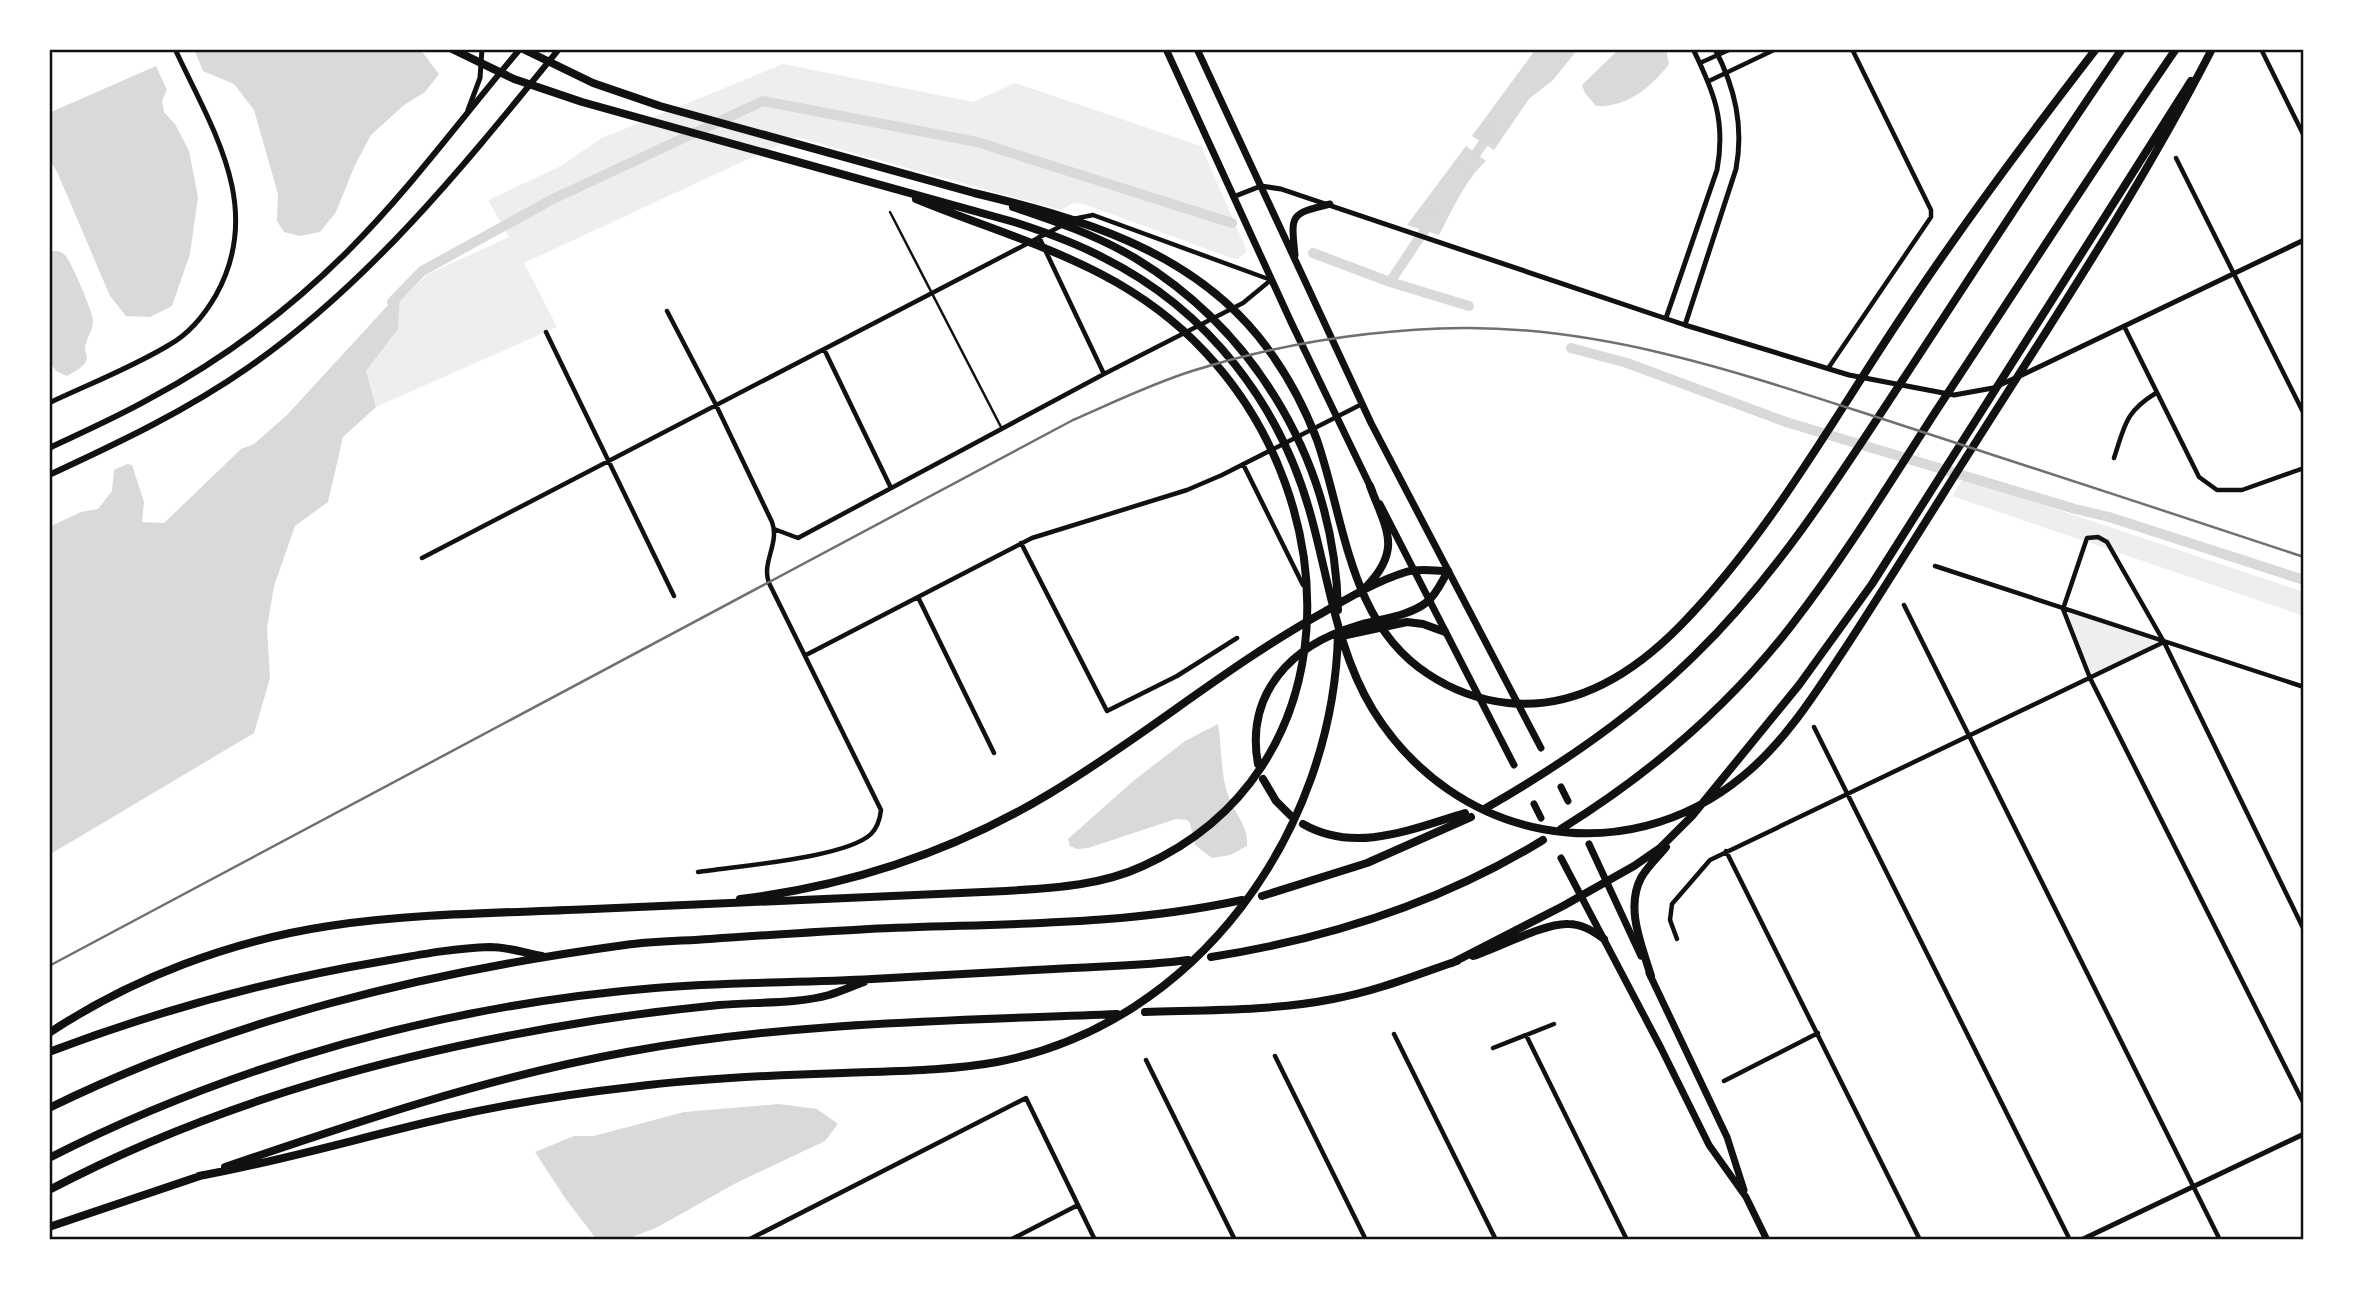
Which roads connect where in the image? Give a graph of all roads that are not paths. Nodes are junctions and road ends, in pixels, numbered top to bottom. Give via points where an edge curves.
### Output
1 (175, 49) edge
2 (452, 49) edge
3 (482, 49) edge
4 (522, 49) edge
5 (559, 49) edge
6 (1166, 49) edge
7 (1197, 49) edge
8 (1693, 49) edge
9 (1731, 49) edge
10 (1776, 49) edge
11 (1852, 49) edge
12 (2096, 49) edge
13 (2122, 49) edge
14 (2176, 49) edge
15 (2212, 49) edge
16 (2261, 49) edge
17 (1716, 52) edge
18 (1700, 63) junction
19 (1727, 72) junction
20 (1709, 81) junction
21 (467, 114) junction
22 (2304, 135) edge
23 (2176, 158) dead end
24 (1261, 186) junction
25 (894, 190) junction
26 (974, 193) junction
27 (1233, 197) junction
28 (1329, 204) junction
29 (890, 212) dead end
30 (1039, 237) junction
31 (2304, 240) edge
32 (1296, 263) junction
33 (2234, 273) junction
34 (1271, 280) junction
35 (932, 293) junction
36 (667, 311) dead end
37 (1666, 318) junction
38 (1685, 325) junction
39 (2124, 326) junction
40 (546, 332) dead end
41 (824, 349) junction
42 (1829, 368) junction
43 (1104, 374) junction
44 (2157, 393) junction
45 (49, 403) edge
46 (1362, 404) junction
47 (716, 405) junction
48 (2304, 414) edge
49 (1336, 417) junction
50 (1002, 430) junction
51 (49, 448) edge
52 (2114, 458) dead end
53 (608, 461) junction
54 (1243, 464) junction
55 (2304, 471) edge
56 (49, 475) edge
57 (1370, 486) junction
58 (891, 488) junction
59 (774, 528) junction
60 (1021, 543) junction
61 (422, 558) dead end
62 (1935, 566) dead end
63 (1414, 571) junction
64 (1448, 571) junction
65 (1303, 586) dead end
66 (1364, 590) junction
67 (674, 596) dead end
68 (918, 597) junction
69 (1429, 601) junction
70 (1904, 605) dead end
71 (2063, 609) junction
72 (1445, 632) junction
73 (1237, 638) dead end
74 (1323, 639) junction
75 (2164, 642) junction
76 (806, 656) junction
77 (2090, 678) junction
78 (2304, 687) edge
79 (1814, 727) dead end
80 (1969, 736) junction
81 (1541, 748) dead end
82 (995, 752) dead end
83 (1258, 764) dead end
84 (1514, 765) dead end
85 (1263, 779) dead end
86 (1561, 787) dead end
87 (1847, 793) junction
88 (1568, 801) dead end
89 (1534, 804) dead end
90 (1487, 807) dead end
91 (1292, 816) dead end
92 (1541, 818) dead end
93 (1303, 824) dead end
94 (1562, 829) dead end
95 (1674, 836) junction
96 (1543, 841) dead end
97 (1589, 844) dead end
98 (1726, 851) junction
99 (1561, 858) dead end
100 (698, 872) dead end
101 (1606, 881) junction
102 (1262, 896) dead end
103 (1581, 896) junction
104 (1241, 900) dead end
105 (699, 904) junction
106 (2304, 930) edge
107 (1604, 939) junction
108 (1677, 939) dead end
109 (548, 957) junction
110 (1211, 957) dead end
111 (1188, 960) dead end
112 (1452, 963) junction
113 (1651, 976) junction
114 (870, 979) junction
115 (1145, 1012) dead end
116 (1117, 1014) dead end
117 (1553, 1024) dead end
118 (49, 1033) edge
119 (1818, 1033) junction
120 (1394, 1034) dead end
121 (1526, 1035) junction
122 (1493, 1048) dead end
123 (49, 1052) edge
124 (1275, 1056) dead end
125 (1146, 1060) dead end
126 (1724, 1081) dead end
127 (2304, 1104) edge
128 (49, 1108) edge
129 (2304, 1133) edge
130 (49, 1158) edge
131 (198, 1176) junction
132 (2193, 1187) junction
133 (49, 1191) edge
134 (1746, 1197) junction
135 (1078, 1205) junction
136 (49, 1227) edge
137 (748, 1240) edge
138 (1010, 1240) edge
139 (1096, 1240) edge
140 (1235, 1240) edge
141 (1366, 1240) edge
142 (1496, 1240) edge
143 (1627, 1240) edge
144 (1768, 1240) edge
145 (1920, 1240) edge
146 (2070, 1240) edge
147 (2081, 1240) edge
148 (2220, 1240) edge

1 - 45 street via 234,188 236,230 229,265 210,304 171,345
2 - 25 highway via 514,79 582,102
3 - 21 street via 480,78
4 - 21 main road
4 - 26 highway via 571,74 637,98
5 - 56 main road via 444,187 306,323 190,404
6 - 27 main road
7 - 24 main road
8 - 18 street
9 - 17 street
10 - 19 street
11 - 42 street via 1931,217
12 - 26 highway via 1902,316 1770,519 1710,594 1624,674 1597,688 1528,704 1458,691 1420,669 1389,640 1368,606 1353,566 1310,422 1282,369 1245,321 1195,277 1156,253 1077,221
13 - 90 highway via 1848,464 1793,543 1732,617 1654,693 1567,759
14 - 94 highway via 1804,609 1751,673 1690,732 1603,803
15 - 25 highway via 2044,335 1819,687 1771,750 1742,777 1709,800 1666,820 1621,831 1549,830 1494,816 1462,799 1405,752 1365,695 1343,643 1310,512 1291,458 1264,405 1219,344 1166,296 1103,257 1014,222
15 - 95 highway via 1872,584 1815,664
16 - 22 street
17 - 18 street
17 - 19 street
18 - 20 street
19 - 20 street
19 - 38 street via 1739,117 1739,152
20 - 37 street via 1720,118 1717,170
21 - 51 main road via 350,250 287,306 180,382
23 - 33 street
24 - 27 street
24 - 28 street
24 - 32 main road
25 - 105 highway via 1113,279 1189,335 1221,370 1259,426 1296,518 1306,572 1307,637 1300,681 1281,733 1251,781 1203,829 1122,875 1056,887
26 - 131 highway via 1068,226 1133,257 1172,283 1227,332 1254,364 1299,439 1316,479 1336,567 1337,659 1331,708 1302,803 1285,840 1220,935 1139,1004 1101,1027 1062,1044 1001,1061 929,1069 722,1078 543,1099
27 - 34 main road
28 - 32 main road via 1303,211 1294,219
28 - 37 street
29 - 35 lane
30 - 34 street via 1077,217 1093,215
30 - 35 street
30 - 43 street
31 - 33 street
32 - 46 main road
33 - 39 street
33 - 48 street
34 - 43 street via 1243,303
34 - 49 main road
35 - 41 street
35 - 50 lane
36 - 47 street
37 - 38 street
38 - 42 street
39 - 42 street via 1993,388 1954,396
39 - 44 street
40 - 53 street
41 - 47 street
41 - 58 street
43 - 50 street
44 - 52 street via 2128,418
44 - 55 street via 2199,477 2217,489 2242,491
46 - 49 street
46 - 64 main road
47 - 53 street
47 - 59 street
49 - 54 street
49 - 57 main road
50 - 58 street
53 - 61 street
53 - 67 street
54 - 60 street via 1178,494
54 - 65 street
57 - 63 main road
57 - 66 highway via 1389,549 1379,574
58 - 59 street via 798,538
59 - 76 street via 767,577
60 - 68 street
60 - 73 street via 1107,711 1177,676
62 - 71 street
63 - 64 highway
63 - 66 highway
63 - 69 main road
64 - 69 highway
64 - 81 main road
66 - 105 highway via 1265,647 1049,794 969,837 844,880
68 - 76 street
68 - 82 street
69 - 72 main road
69 - 74 highway
70 - 80 street
71 - 75 street
71 - 75 street via 2087,538 2098,537 2107,542
71 - 77 street
72 - 74 highway via 1407,622
72 - 84 main road
74 - 83 highway via 1297,654 1271,684 1258,718
75 - 77 street
75 - 78 street
75 - 106 street
76 - 100 street via 881,810 880,821 870,835 833,852
77 - 80 street
77 - 127 street
79 - 87 street
80 - 87 street
80 - 132 street
85 - 91 highway
86 - 88 main road
87 - 98 street
87 - 146 street
89 - 92 main road
93 - 102 highway via 1334,837 1370,838 1468,815 1367,863
95 - 101 highway
95 - 113 highway via 1640,879 1635,898 1636,922
96 - 110 highway via 1413,904 1284,943
97 - 101 main road
98 - 108 street via 1710,860 1672,904 1670,920
98 - 119 street
99 - 103 main road
101 - 103 highway
101 - 113 main road
103 - 107 main road
103 - 112 highway
104 - 109 highway via 1101,921 627,944
105 - 118 highway via 417,917 295,932 229,949 153,977
107 - 112 highway via 1584,927 1558,925
107 - 134 main road via 1709,1145
109 - 123 highway via 493,947 359,965 217,998
109 - 128 highway via 453,972 293,1013 178,1052
111 - 114 highway
112 - 115 highway via 1332,1000
113 - 134 main road via 1727,1137
114 - 130 highway via 618,992 437,1022 331,1048 227,1082
114 - 133 highway via 827,995 597,1020 371,1066 190,1126
116 - 131 highway via 825,1027 627,1052 466,1089
117 - 121 street
119 - 126 street
119 - 145 street
120 - 142 street
121 - 122 street
121 - 143 street
124 - 141 street
125 - 140 street
129 - 132 street
131 - 136 highway
132 - 147 street
132 - 148 street
134 - 144 main road
135 - 137 street via 1026,1098
135 - 138 street
135 - 139 street

